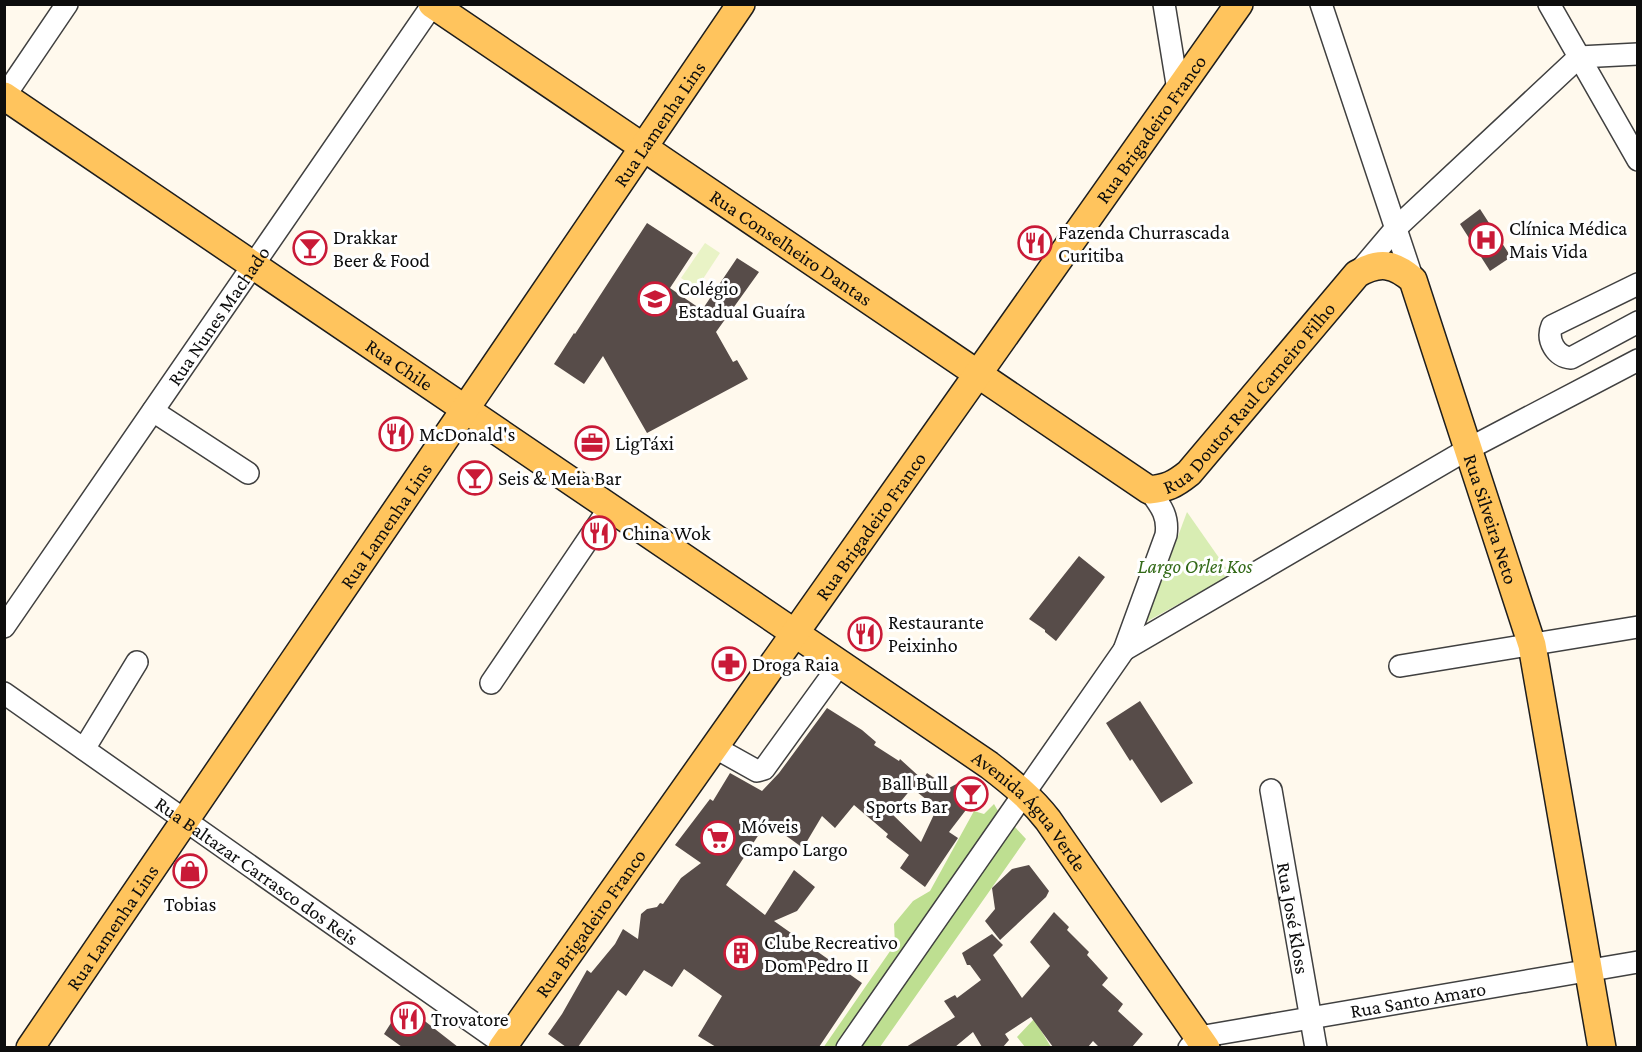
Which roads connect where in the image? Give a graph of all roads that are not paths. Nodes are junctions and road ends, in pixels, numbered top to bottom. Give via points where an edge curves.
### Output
1 (67, 4) edge
2 (741, 4) edge
3 (1164, 4) edge
4 (1239, 4) edge
5 (1321, 4) edge
6 (1549, 4) edge
7 (433, 5) edge
8 (1638, 54) edge
9 (1579, 57) junction
10 (1178, 90) junction
11 (5, 96) edge
12 (643, 148) junction
13 (1638, 160) edge
14 (1396, 228) junction
15 (254, 265) junction
16 (1357, 274) junction
17 (1413, 280) junction
18 (1638, 284) edge
19 (1638, 322) edge
20 (1638, 360) edge
21 (978, 374) junction
22 (465, 409) junction
23 (153, 411) junction
24 (1468, 449) junction
25 (248, 473) dead end
26 (1149, 490) junction
27 (610, 507) junction
28 (4, 627) edge
29 (1638, 627) edge
30 (795, 633) junction
31 (1532, 645) junction
32 (1124, 650) junction
33 (137, 662) dead end
34 (840, 663) junction
35 (1400, 666) dead end
36 (491, 683) dead end
37 (4, 693) edge
38 (714, 747) junction
39 (84, 749) junction
40 (1271, 790) dead end
41 (1024, 793) junction
42 (185, 820) junction
43 (1638, 962) edge
44 (1588, 970) junction
45 (1310, 1018) junction
46 (1198, 1044) edge
47 (505, 1046) edge
48 (30, 1047) edge
49 (847, 1047) edge
50 (1316, 1047) edge
51 (1602, 1047) edge

1 - 11 street
2 - 12 main road, Rua Lamenha Lins
3 - 10 street
4 - 10 main road, Rua Brigadeiro Franco
5 - 14 street, Rua Silveira Neto
6 - 9 street
7 - 12 main road, Rua Conselheiro Dantas
7 - 15 street, Rua Nunes Machado
8 - 9 street
9 - 13 street
9 - 14 street, Rua Doutor Raul Carneiro Filho
10 - 21 main road, Rua Brigadeiro Franco
11 - 15 main road, Rua Chile
12 - 21 main road, Rua Conselheiro Dantas
12 - 22 main road, Rua Lamenha Lins
14 - 16 street, Rua Doutor Raul Carneiro Filho
14 - 17 street, Rua Silveira Neto
15 - 22 main road, Rua Chile
15 - 23 street, Rua Nunes Machado
16 - 17 main road via 1380,265 1404,272
16 - 26 main road, Rua Doutor Raul Carneiro Filho via 1189,473 1177,483
17 - 24 main road, Rua Silveira Neto
18 - 19 street via 1552,327 1550,339 1559,354 1571,358
20 - 24 street
21 - 26 main road, Rua Conselheiro Dantas
21 - 30 main road, Rua Brigadeiro Franco
22 - 27 main road, Rua Chile
22 - 42 main road, Rua Lamenha Lins
23 - 25 street
23 - 28 street, Rua Nunes Machado
24 - 31 main road, Rua Silveira Neto
24 - 32 street
26 - 32 street, Rua Doutor Raul Carneiro Filho via 1168,525
27 - 30 main road, Rua Chile
27 - 36 street
29 - 31 street
30 - 34 main road, Avenida Água Verde
30 - 38 main road, Rua Brigadeiro Franco
31 - 35 street
31 - 44 main road, Rua Silveira Neto
32 - 41 street, Rua Doutor Raul Carneiro Filho
33 - 39 street
34 - 38 street via 764,769 757,771
34 - 41 main road, Avenida Água Verde
37 - 39 street, Rua Baltazar Carrasco dos Reis
38 - 47 main road, Rua Brigadeiro Franco
39 - 42 street, Rua Baltazar Carrasco dos Reis
40 - 45 street, Rua José Kloss
41 - 46 main road, Avenida Água Verde via 1053,826
41 - 49 street, Rua Doutor Raul Carneiro Filho
42 - 47 street, Rua Baltazar Carrasco dos Reis
42 - 48 main road, Rua Lamenha Lins
43 - 44 street, Rua Santo Amaro
44 - 45 street, Rua Santo Amaro
44 - 51 main road, Rua Silveira Neto
45 - 46 street, Rua Santo Amaro
45 - 50 street, Rua José Kloss

